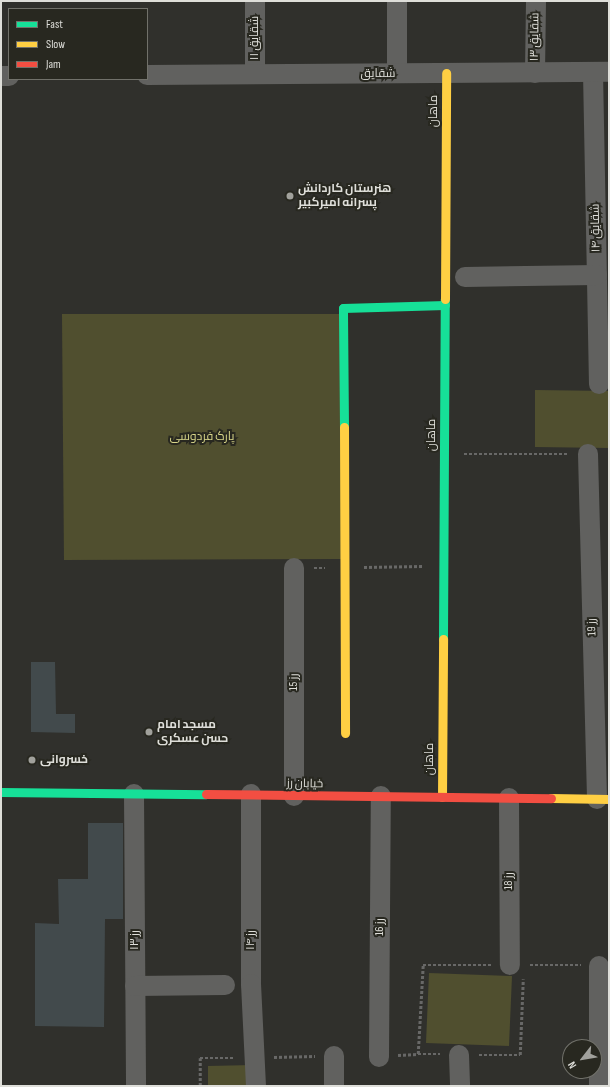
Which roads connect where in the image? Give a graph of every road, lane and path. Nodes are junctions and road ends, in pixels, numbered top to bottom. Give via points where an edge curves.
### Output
1 (255, 1) edge
2 (396, 1) edge
3 (536, 1) edge
4 (601, 72) edge
5 (397, 73) junction
6 (446, 73) junction
7 (535, 73) junction
8 (255, 74) junction
9 (148, 75) edge
10 (597, 275) junction
11 (465, 277) dead end
12 (445, 305) junction
13 (599, 384) dead end
14 (444, 454) junction
15 (588, 454) joint
16 (443, 566) junction
17 (344, 567) junction
18 (294, 568) joint
19 (345, 733) dead end
20 (1, 792) edge
21 (134, 794) junction
22 (251, 794) junction
23 (294, 796) junction
24 (381, 796) junction
25 (442, 797) junction
26 (509, 798) junction
27 (603, 799) edge
28 (599, 966) dead end
29 (517, 969) joint
30 (225, 985) dead end
31 (135, 986) junction
32 (418, 1054) dead end
33 (459, 1054) junction
34 (334, 1056) dead end
35 (379, 1057) dead end
36 (136, 1086) edge
37 (256, 1086) edge
38 (334, 1086) edge
39 (460, 1086) edge
40 (599, 1086) edge

1 - 8 street, شقایق ۱۱
2 - 5 street
3 - 7 street, شقایق ۱۳
4 - 7 street, شقایق
4 - 10 street, شقایق ۱۴
5 - 6 street, شقایق
5 - 8 street, شقایق
6 - 7 street, شقایق
6 - 12 street, ماهان
8 - 9 street, شقایق
10 - 11 street
10 - 13 street, شقایق ۱۴
12 - 14 street, ماهان
12 - 17 street via 343,308
14 - 15 path
14 - 16 street, ماهان
15 - 27 street, رز 19
16 - 17 path
16 - 25 street, ماهان
17 - 18 path
17 - 19 street
18 - 23 street, رز 15
20 - 21 street, خیابان رز
21 - 22 street, خیابان رز
21 - 31 street, رز ۱۳
22 - 23 street, خیابان رز
22 - 37 street, رز ۱۴ via 251,984
23 - 24 street, خیابان رز
24 - 25 street, خیابان رز
24 - 35 street, رز 16
25 - 26 street, خیابان رز
26 - 27 street, خیابان رز
26 - 29 street, رز 18
28 - 40 street
29 - 33 path via 520,1055
30 - 31 street
31 - 36 street, رز ۱۳
32 - 33 path
33 - 39 street
34 - 38 street

